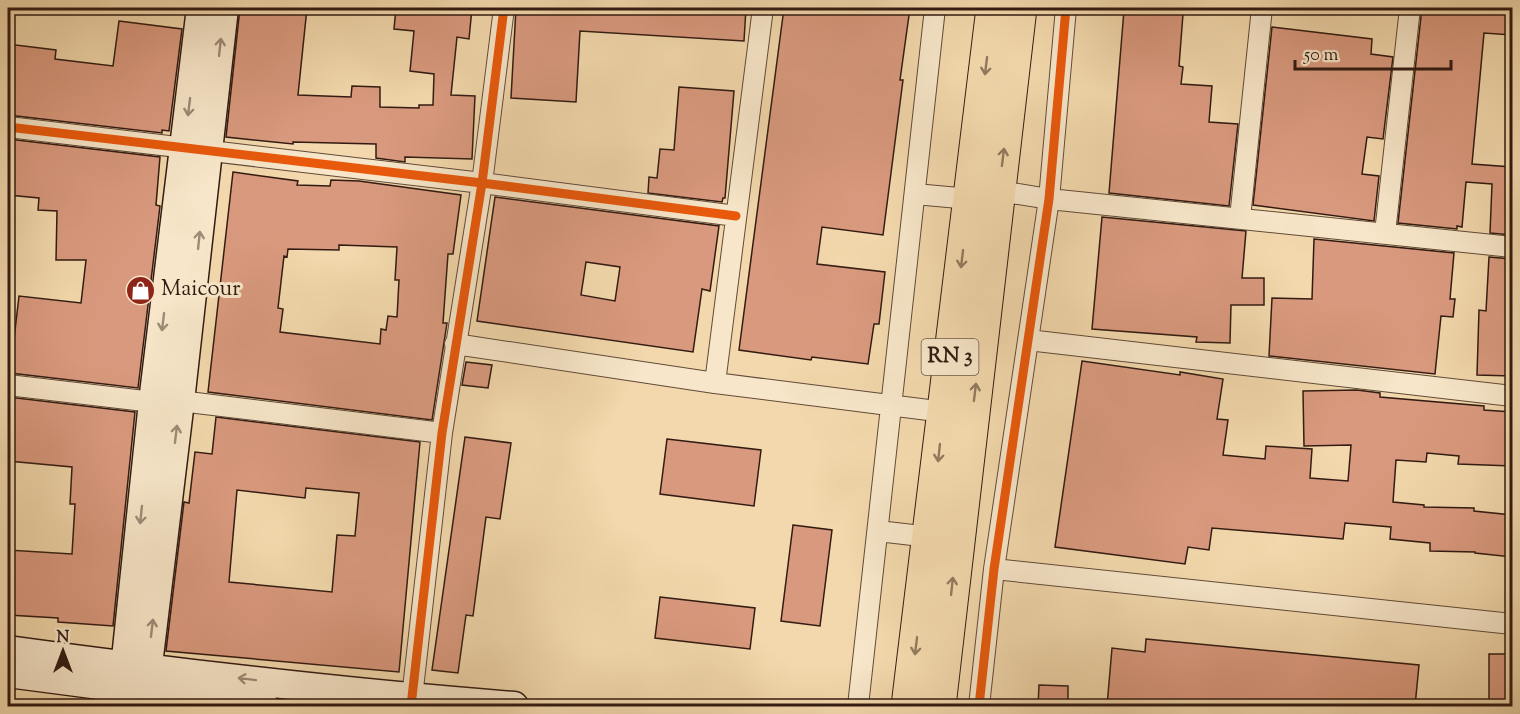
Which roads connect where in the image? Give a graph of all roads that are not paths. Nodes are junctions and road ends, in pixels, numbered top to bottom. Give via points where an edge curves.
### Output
1 (201, 8) edge
2 (224, 8) edge
3 (504, 8) edge
4 (763, 8) edge
5 (935, 8) edge
6 (993, 8) edge
7 (1020, 8) edge
8 (1066, 8) edge
9 (1262, 8) edge
10 (1410, 8) edge
11 (8, 128) edge
12 (197, 150) junction
13 (482, 183) junction
14 (915, 194) junction
15 (984, 195) junction
16 (1049, 199) junction
17 (736, 216) junction
18 (1240, 218) junction
19 (1385, 233) junction
20 (1512, 247) edge
21 (1028, 340) junction
22 (455, 344) junction
23 (715, 383) junction
24 (8, 385) edge
25 (1512, 396) edge
26 (180, 401) junction
27 (153, 402) junction
28 (892, 406) junction
29 (944, 412) junction
30 (442, 433) junction
31 (878, 531) junction
32 (930, 537) junction
33 (994, 569) junction
34 (1512, 624) edge
35 (8, 650) edge
36 (8, 673) edge
37 (134, 687) edge
38 (412, 702) edge
39 (341, 706) edge
40 (514, 706) edge
41 (858, 706) edge
42 (908, 706) edge
43 (939, 706) edge
44 (979, 706) edge

1 -> 12 street
12 -> 2 street
3 - 13 street
4 - 17 street
5 - 14 street
6 -> 15 highway, RN 3
15 -> 7 highway, RN 3
8 - 16 street
9 - 18 street
10 - 19 street
11 - 12 street
12 - 13 street
26 -> 12 street
12 -> 27 street
13 - 17 street
13 - 22 street
14 - 15 street
14 - 28 street
15 - 16 street
15 -> 29 highway, RN 3
43 -> 15 highway, RN 3
16 - 18 street
16 - 21 street
17 - 23 street
18 - 19 street
19 - 20 street
21 - 25 street
21 - 33 street
22 - 23 street
22 - 30 street
23 - 28 street
24 - 27 street
26 - 27 street
26 - 30 street
37 -> 26 street
27 -> 37 street
28 - 29 street
28 - 31 street
29 -> 32 highway, RN 3
30 - 38 street
31 - 32 street
31 - 41 street
32 -> 42 highway, RN 3
33 - 34 street
33 - 44 street
35 - 37 street
36 - 37 street
38 -> 37 street
37 - 39 street
38 - 40 street

